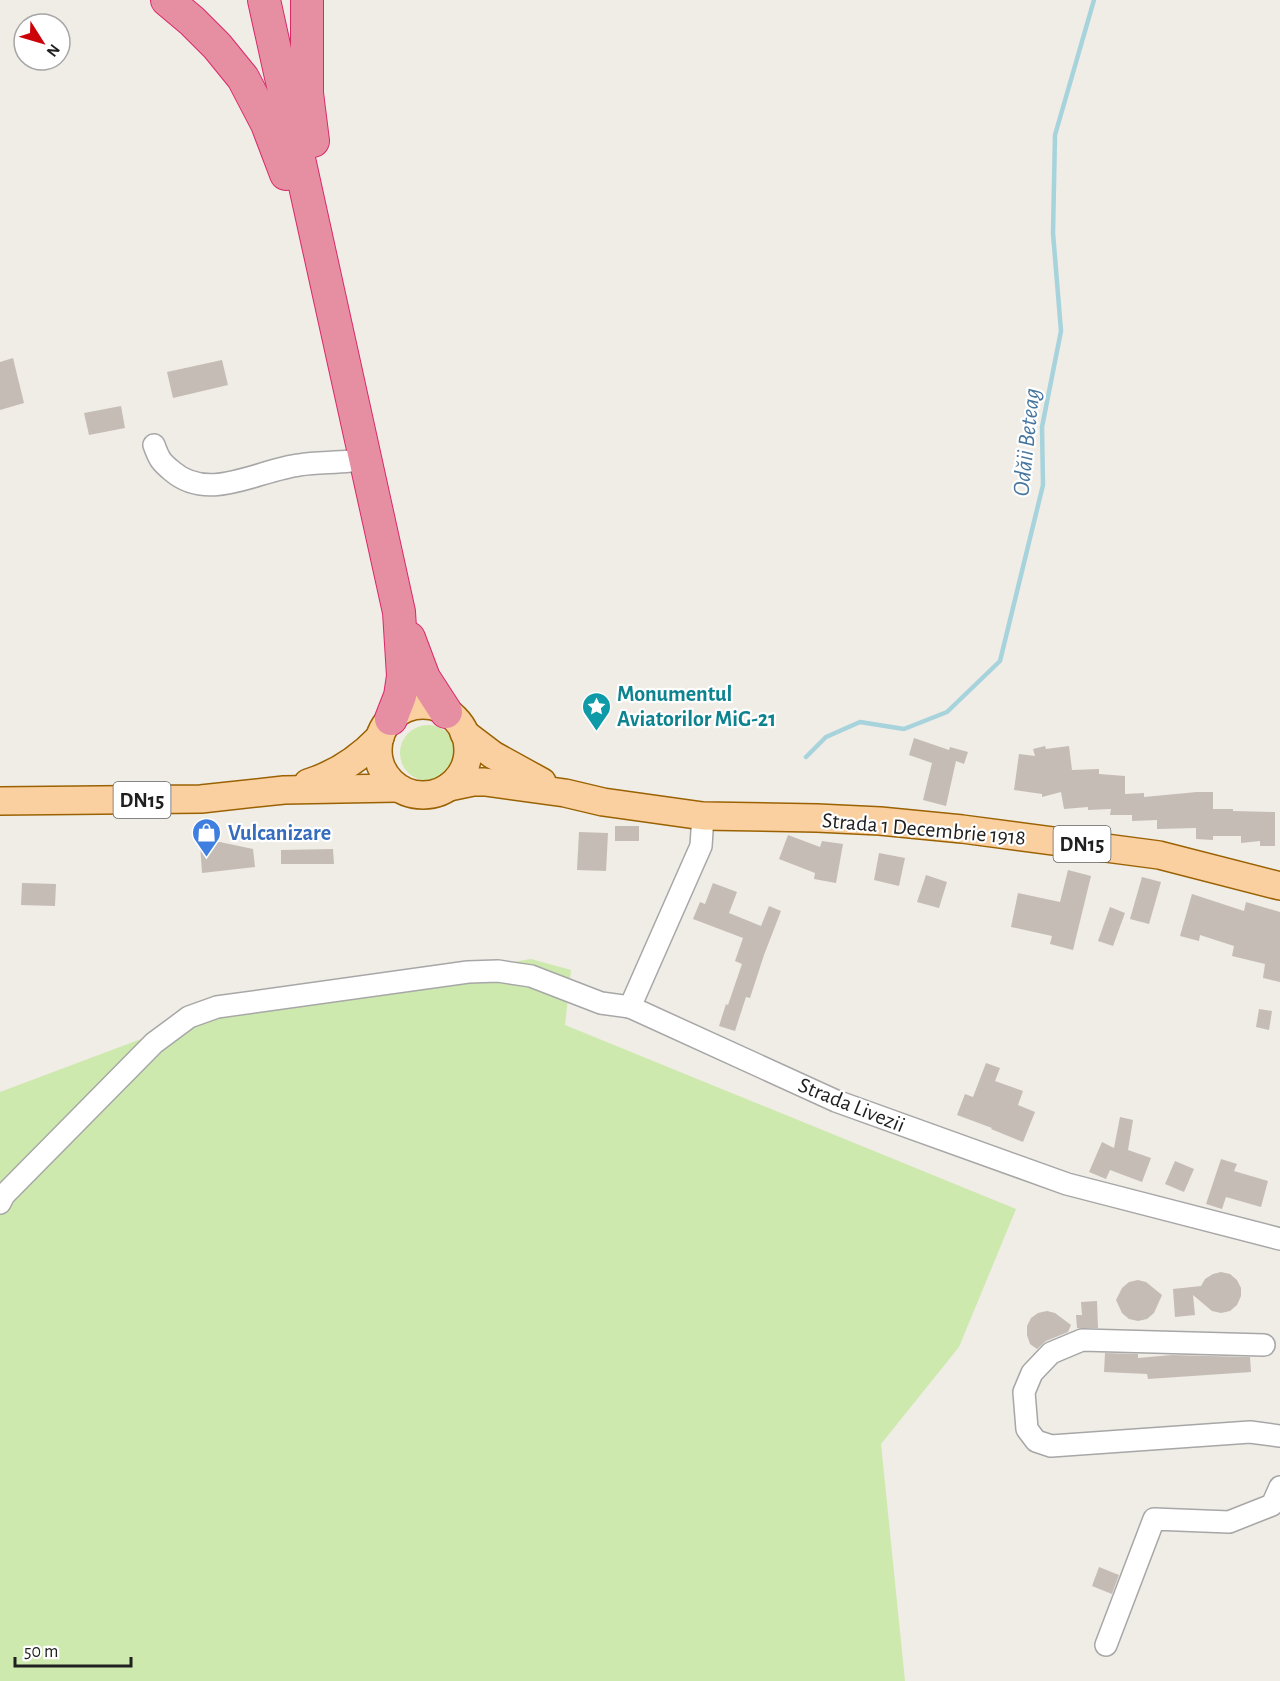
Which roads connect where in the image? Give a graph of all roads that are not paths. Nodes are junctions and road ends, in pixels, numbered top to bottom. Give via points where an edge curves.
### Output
1 (167, 0) edge
2 (264, 0) edge
3 (307, 0) edge
4 (154, 445) dead end
5 (360, 471) junction
6 (399, 612) junction
7 (455, 722) junction
8 (385, 728) junction
9 (397, 788) junction
10 (448, 788) junction
11 (284, 790) junction
12 (565, 793) junction
13 (0, 801) edge
14 (703, 816) junction
15 (1280, 886) edge
16 (630, 1007) junction
17 (0, 1203) edge
18 (1280, 1239) edge
19 (1264, 1345) dead end
20 (1280, 1436) edge
21 (1280, 1487) edge
22 (1106, 1645) dead end

1 - 5 highway via 217,46 243,78 267,124 283,164
2 - 5 highway
3 - 5 highway via 307,93 320,187 343,292
4 - 5 street via 159,460 178,477 202,486 298,465
5 - 6 highway
6 - 7 highway via 424,678
6 - 8 highway via 403,676 400,696
7 - 8 main road, DN15 via 432,706 417,706 403,710
7 - 10 main road via 468,748 459,777
7 - 12 main road, Strada 1 Decembrie 1918 / DN15 via 493,755
8 - 9 main road via 378,751 380,765
8 - 11 main road, DN15 via 366,752 341,770
9 - 10 main road, DN15 via 423,796
9 - 11 main road, DN15
10 - 12 main road, Strada 1 Decembrie 1918 / DN15 via 485,782
11 - 13 main road, DN15 via 201,799
12 - 14 main road, Strada 1 Decembrie 1918 / DN15
14 - 15 main road, Strada 1 Decembrie 1918 / DN15 via 838,819 962,829 1159,855
14 - 16 street via 701,846
16 - 17 street, Strada Livezii via 601,1003 531,976 498,971 218,1007 189,1017 154,1043
16 - 18 street, Strada Livezii via 836,1101 1067,1184
19 - 20 street via 1082,1340 1052,1353 1032,1373 1024,1392 1027,1429 1036,1441 1051,1446 1250,1432
21 - 22 street via 1272,1505 1229,1522 1154,1520

